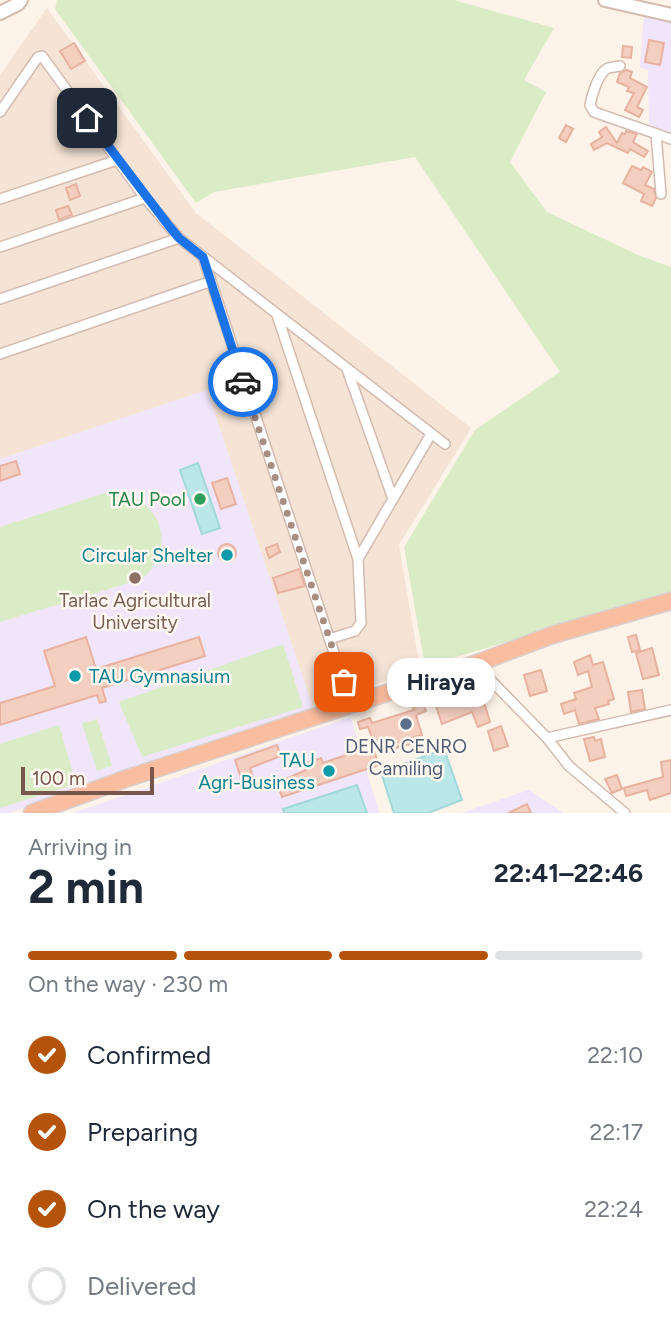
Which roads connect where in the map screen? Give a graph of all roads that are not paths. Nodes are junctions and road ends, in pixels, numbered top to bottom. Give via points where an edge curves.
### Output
1 (21, 0) edge
2 (605, 0) edge
3 (0, 13) edge
4 (671, 15) edge
5 (620, 66) dead end
6 (0, 112) edge
7 (656, 134) junction
8 (671, 139) edge
9 (117, 160) junction
10 (661, 194) dead end
11 (145, 198) junction
12 (0, 199) edge
13 (179, 238) junction
14 (0, 247) edge
15 (203, 257) junction
16 (209, 282) junction
17 (0, 299) edge
18 (277, 315) junction
19 (0, 354) edge
20 (347, 369) junction
21 (431, 434) junction
22 (445, 444) dead end
23 (393, 499) junction
24 (358, 559) junction
25 (671, 601) edge
26 (329, 639) junction
27 (475, 664) junction
28 (351, 704) junction
29 (671, 710) edge
30 (547, 738) junction
31 (32, 813) edge
32 (625, 813) edge

1 - 3 street
2 - 4 street
5 - 7 street via 603,72 590,105 594,112
6 - 9 street via 42,57
7 - 8 street
7 - 10 street
9 - 11 street
9 - 12 street
11 - 13 street
11 - 14 street
13 - 15 street
13 - 17 street
15 - 16 street
15 - 18 street
16 - 19 street
16 - 26 street
18 - 20 street
18 - 24 street
20 - 21 street
20 - 23 street
21 - 22 street
21 - 23 street
23 - 24 street
24 - 26 street via 361,623 355,631
25 - 27 highway via 552,635
26 - 28 street
27 - 28 highway
27 - 30 street
28 - 31 highway
29 - 30 street
30 - 32 street via 569,765

